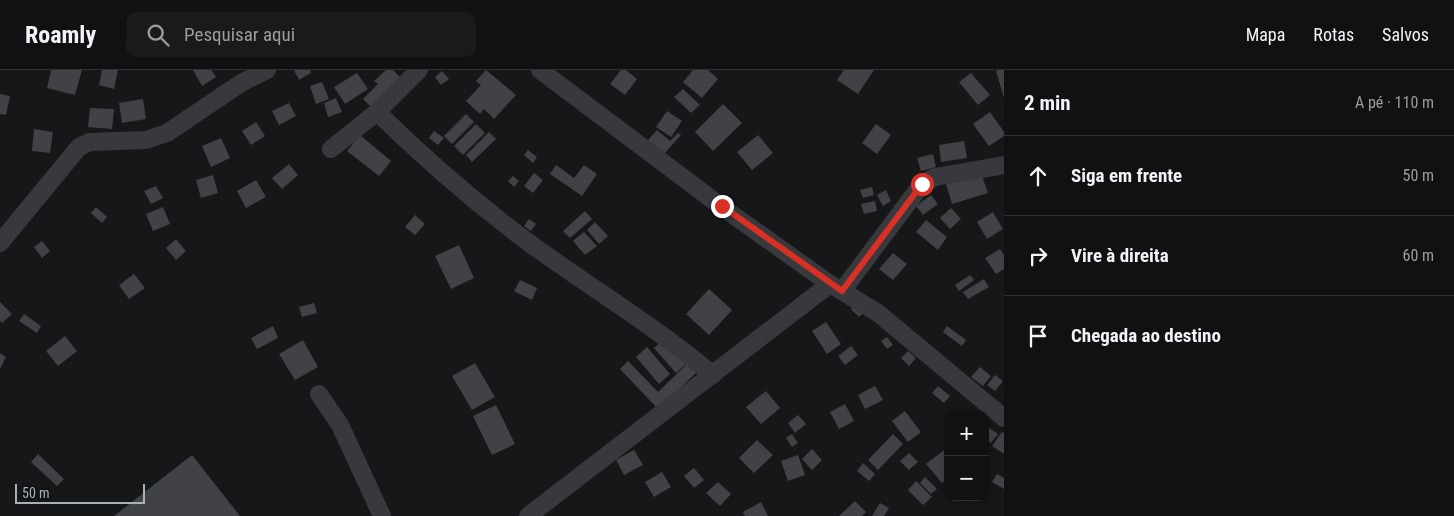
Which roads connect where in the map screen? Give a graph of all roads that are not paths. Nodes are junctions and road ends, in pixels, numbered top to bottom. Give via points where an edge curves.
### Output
1 (267, 70) edge
2 (418, 70) edge
3 (540, 70) edge
4 (377, 112) junction
5 (331, 150) dead end
6 (1004, 165) edge
7 (0, 243) edge
8 (836, 287) junction
9 (713, 375) junction
10 (318, 394) dead end
11 (1004, 418) edge
12 (382, 516) edge
13 (528, 516) edge

1 - 7 street via 241,83 167,133 146,140 90,142 79,147
2 - 4 street
3 - 8 street via 656,159
4 - 5 street
4 - 9 street via 472,197 532,244 671,340
6 - 8 street via 935,177 922,184
8 - 9 street
8 - 11 street via 878,313
9 - 13 street
10 - 12 street via 340,425

